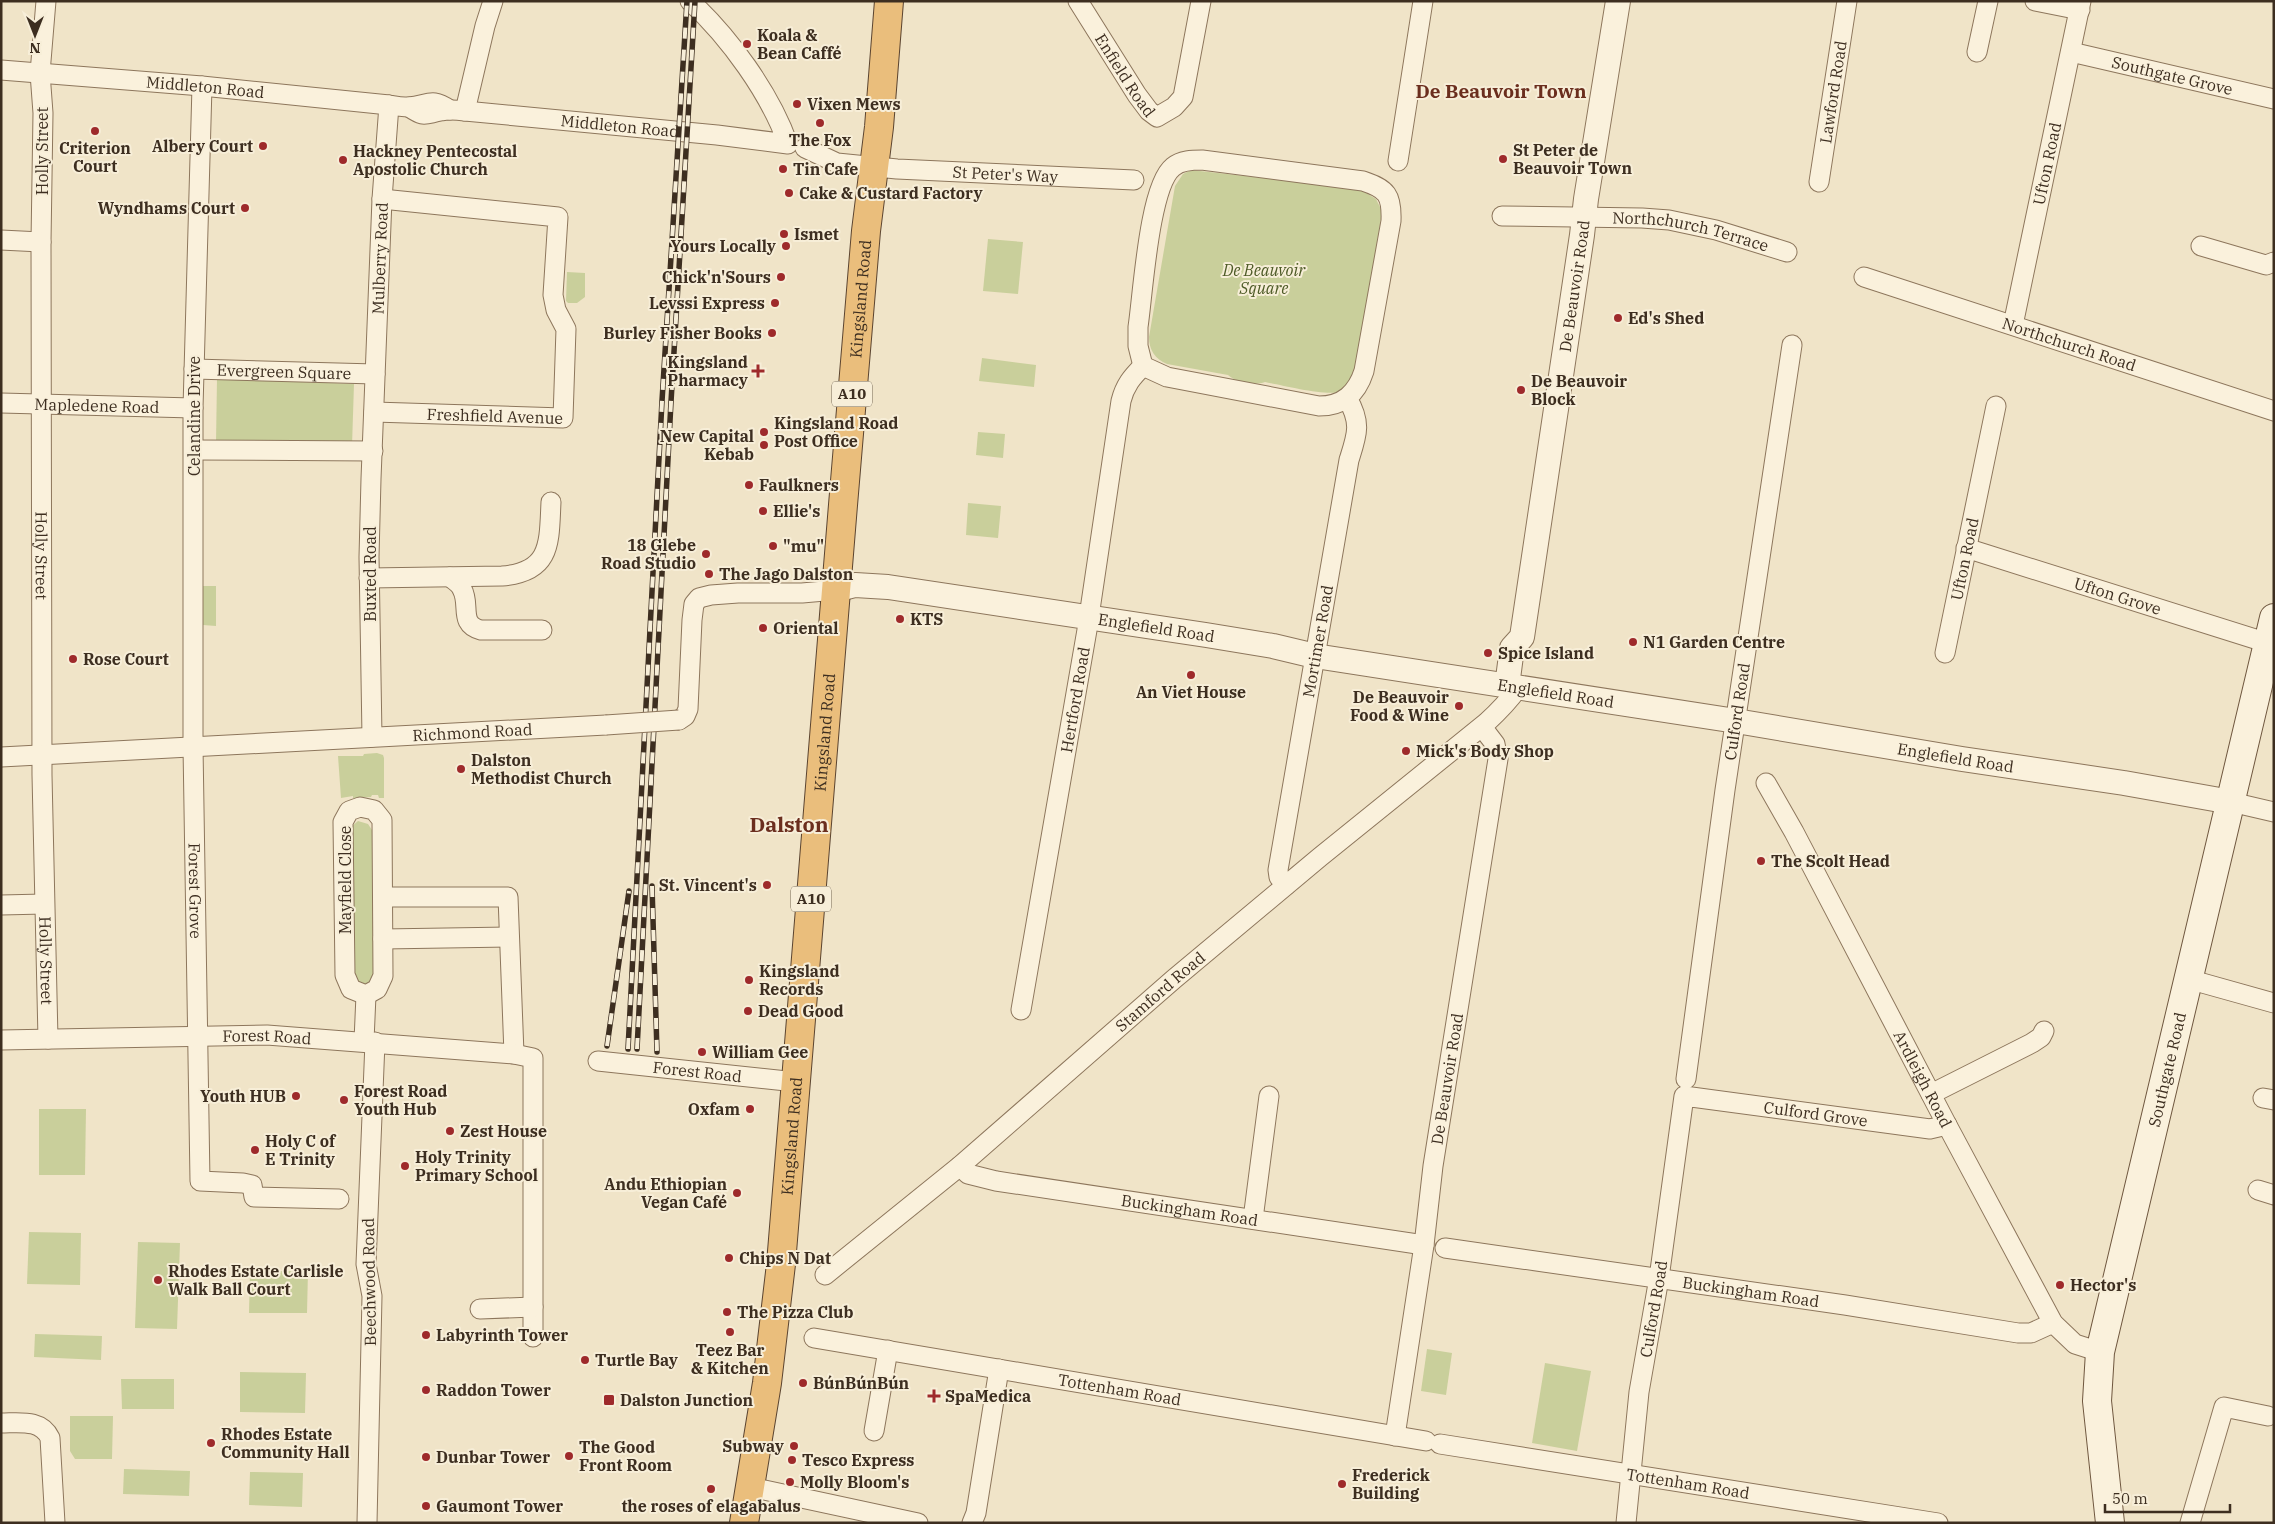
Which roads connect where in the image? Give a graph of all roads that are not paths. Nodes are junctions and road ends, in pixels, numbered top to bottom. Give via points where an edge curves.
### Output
1 (46, 1) edge
2 (493, 1) edge
3 (690, 1) edge
4 (889, 1) edge
5 (1078, 1) edge
6 (1201, 1) edge
7 (1423, 1) edge
8 (1618, 1) edge
9 (1847, 1) edge
10 (1988, 1) edge
11 (2035, 1) edge
12 (2080, 5) edge
13 (1977, 52) dead end
14 (2071, 52) junction
15 (1, 70) edge
16 (40, 73) junction
17 (202, 86) junction
18 (2274, 99) edge
19 (389, 106) junction
20 (458, 110) junction
21 (797, 146) junction
22 (1398, 161) dead end
23 (875, 167) junction
24 (1134, 180) dead end
25 (1819, 182) dead end
26 (382, 200) junction
27 (1502, 216) dead end
28 (1584, 218) junction
29 (1, 240) edge
30 (41, 242) junction
31 (2201, 246) dead end
32 (1787, 252) dead end
33 (2274, 262) edge
34 (1864, 277) dead end
35 (2013, 325) junction
36 (1792, 344) dead end
37 (1143, 366) junction
38 (194, 369) junction
39 (375, 374) junction
40 (1347, 398) junction
41 (1, 403) edge
42 (42, 405) junction
43 (1996, 406) dead end
44 (193, 408) junction
45 (374, 412) junction
46 (2274, 412) edge
47 (194, 450) junction
48 (372, 451) junction
49 (551, 502) dead end
50 (1966, 548) junction
51 (450, 577) junction
52 (369, 578) junction
53 (836, 590) junction
54 (1089, 618) junction
55 (542, 630) dead end
56 (2272, 636) edge
57 (1945, 653) dead end
58 (1315, 656) junction
59 (1506, 686) junction
60 (1496, 712) junction
61 (1736, 721) junction
62 (1482, 727) junction
63 (372, 737) junction
64 (192, 746) junction
65 (42, 754) junction
66 (1, 757) edge
67 (1766, 783) dead end
68 (2230, 802) junction
69 (2274, 812) edge
70 (1286, 885) junction
71 (383, 897) junction
72 (44, 904) junction
73 (1, 905) edge
74 (509, 937) junction
75 (383, 939) junction
76 (2188, 978) junction
77 (366, 995) junction
78 (2274, 1003) edge
79 (1021, 1010) dead end
80 (2044, 1031) dead end
81 (199, 1035) junction
82 (48, 1039) junction
83 (1, 1040) edge
84 (370, 1042) junction
85 (514, 1054) junction
86 (598, 1061) dead end
87 (796, 1082) junction
88 (1685, 1087) junction
89 (1931, 1094) junction
90 (1269, 1096) dead end
91 (1947, 1125) junction
92 (960, 1166) junction
93 (339, 1199) dead end
94 (1253, 1219) junction
95 (1424, 1245) junction
96 (1445, 1248) dead end
97 (825, 1275) dead end
98 (1659, 1278) junction
99 (532, 1308) junction
100 (480, 1309) dead end
101 (2053, 1323) junction
102 (532, 1337) dead end
103 (814, 1338) dead end
104 (888, 1350) junction
105 (2100, 1352) junction
106 (999, 1369) junction
107 (2268, 1416) dead end
108 (1, 1423) edge
109 (874, 1431) dead end
110 (1395, 1436) junction
111 (1632, 1476) junction
112 (750, 1487) junction
113 (55, 1523) edge
114 (367, 1523) edge
115 (744, 1523) edge
116 (918, 1523) edge
117 (972, 1523) edge
118 (1626, 1523) edge
119 (1938, 1523) edge
120 (2110, 1523) edge
121 (2190, 1523) edge

1 - 16 street, Holly Street
2 - 20 street
3 - 21 street via 738,54
4 - 23 highway, Kingsland Road / A10
5 - 6 street, Enfield Road via 1149,111 1157,116 1174,107 1183,97
7 - 22 street
8 - 28 street, De Beauvoir Road
9 - 25 street, Lawford Road
10 - 13 street
11 - 12 street
12 - 14 street, Ufton Road
14 - 18 street, Southgate Grove
14 - 35 street, Ufton Road
15 - 16 street, Middleton Road
16 - 17 street, Middleton Road
16 - 30 street, Holly Street via 43,113
17 - 19 street, Middleton Road
17 - 38 street, Celandine Drive
19 - 20 street, Middleton Road via 409,107 420,115
19 - 26 street, Mulberry Road
20 - 21 street, Middleton Road via 710,134
21 - 23 street, Middleton Road via 837,163
23 - 24 street, St Peter's Way
23 - 53 highway, Kingsland Road / A10
26 - 39 street, Mulberry Road
26 - 45 street, Freshfield Avenue via 558,217 554,304 566,329 563,418
27 - 28 street, Northchurch Terrace
28 - 32 street, Northchurch Terrace via 1669,220 1716,230
28 - 59 street, De Beauvoir Road via 1522,637 1512,648
29 - 30 street
30 - 42 street, Holly Street
31 - 33 street via 2266,265
34 - 35 street, Northchurch Road
35 - 46 street, Northchurch Road
36 - 61 street, Culford Road
37 - 40 street via 1167,377 1319,406
37 - 40 street via 1138,327 1156,198 1163,177 1174,166 1202,160 1363,182 1375,185 1388,196 1391,220 1364,371 1356,390
37 - 54 street, Hertford Road via 1130,379 1121,401
38 - 39 street, Evergreen Square
38 - 44 street, Celandine Drive
39 - 45 street, Mulberry Road
40 - 58 street, Mortimer Road via 1354,409 1357,431 1349,460
41 - 42 street, Mapledene Road
42 - 44 street, Mapledene Road
42 - 65 street, Holly Street
43 - 50 street, Ufton Road
44 - 47 street, Celandine Drive
45 - 48 street, Buxted Road
47 - 48 street
47 - 64 street, Celandine Drive
48 - 52 street, Buxted Road
49 - 51 street via 549,541 538,564 511,576
50 - 56 street, Ufton Grove
50 - 57 street, Ufton Road
51 - 52 street
51 - 55 street via 463,589 468,622 472,628
52 - 63 street, Buxted Road
53 - 54 street, Englefield Road via 855,585 888,587
53 - 63 street, Richmond Road, bridge via 699,598 694,604 688,709 679,720
53 - 87 highway, Kingsland Road / A10
54 - 58 street, Englefield Road via 1273,646
54 - 79 street, Hertford Road
56 - 68 main road, Southgate Road
58 - 59 street, Englefield Road
58 - 70 street, Mortimer Road via 1278,870
59 - 60 street, Stamford Road via 1503,708
59 - 60 street via 1490,706
59 - 61 street, Englefield Road
60 - 62 street, Stamford Road
61 - 68 street, Englefield Road
61 - 88 street, Culford Road
62 - 70 street, Stamford Road
62 - 95 street, De Beauvoir Road via 1495,744 1498,759
63 - 64 street, Richmond Road
64 - 65 street, Richmond Road
64 - 81 street, Forest Grove
65 - 66 street, Richmond Road
65 - 72 street, Holly Street
67 - 89 street, Ardleigh Road
68 - 69 street, Englefield Road
68 - 76 main road, Southgate Road
70 - 92 street, Stamford Road
71 - 74 street via 508,897
71 - 75 street, Mayfield Close
71 - 77 street, Mayfield Close via 382,820 368,807 354,808 343,822 345,975 351,989
72 - 73 street
72 - 82 street, Holly Street
74 - 75 street
74 - 85 street
75 - 77 street, Mayfield Close via 383,976 377,988
76 - 78 street
76 - 105 main road, Southgate Road
77 - 84 street
80 - 89 street via 2032,1043
81 - 82 street, Forest Road
81 - 84 street, Forest Road via 267,1035
81 - 93 street, Forest Grove via 200,1181 252,1185 254,1196
82 - 83 street, Forest Road
84 - 85 street, Forest Road
84 - 114 street, Beechwood Road via 366,1264 372,1296
85 - 99 street, Forest Road via 533,1058
86 - 87 street, Forest Road
87 - 112 highway, Kingsland Road / A10 via 779,1286
88 - 91 street, Culford Grove via 1930,1129
88 - 98 street, Culford Road
89 - 91 street, Ardleigh Road
90 - 94 street
91 - 101 street, Ardleigh Road
92 - 94 street, Buckingham Road via 968,1174 996,1181
92 - 97 street, Stamford Road
94 - 95 street, Buckingham Road
95 - 110 street, De Beauvoir Road
96 - 98 street, Buckingham Road
98 - 101 street, Buckingham Road via 2018,1333 2031,1333
98 - 111 street, Culford Road via 1640,1392
99 - 100 street
99 - 102 street
101 - 105 street, Ardleigh Road via 2078,1346
103 - 104 street, Tottenham Road
104 - 106 street, Tottenham Road
104 - 109 street
105 - 120 main road, Southgate Road via 2097,1401
106 - 110 street, Tottenham Road
106 - 117 street
107 - 121 street via 2224,1407
108 - 113 street via 37,1424 46,1429 50,1438
110 - 111 street, Tottenham Road
111 - 118 street, Culford Road
111 - 119 street, Tottenham Road
112 - 115 highway, Kingsland Road / A10
112 - 116 street

